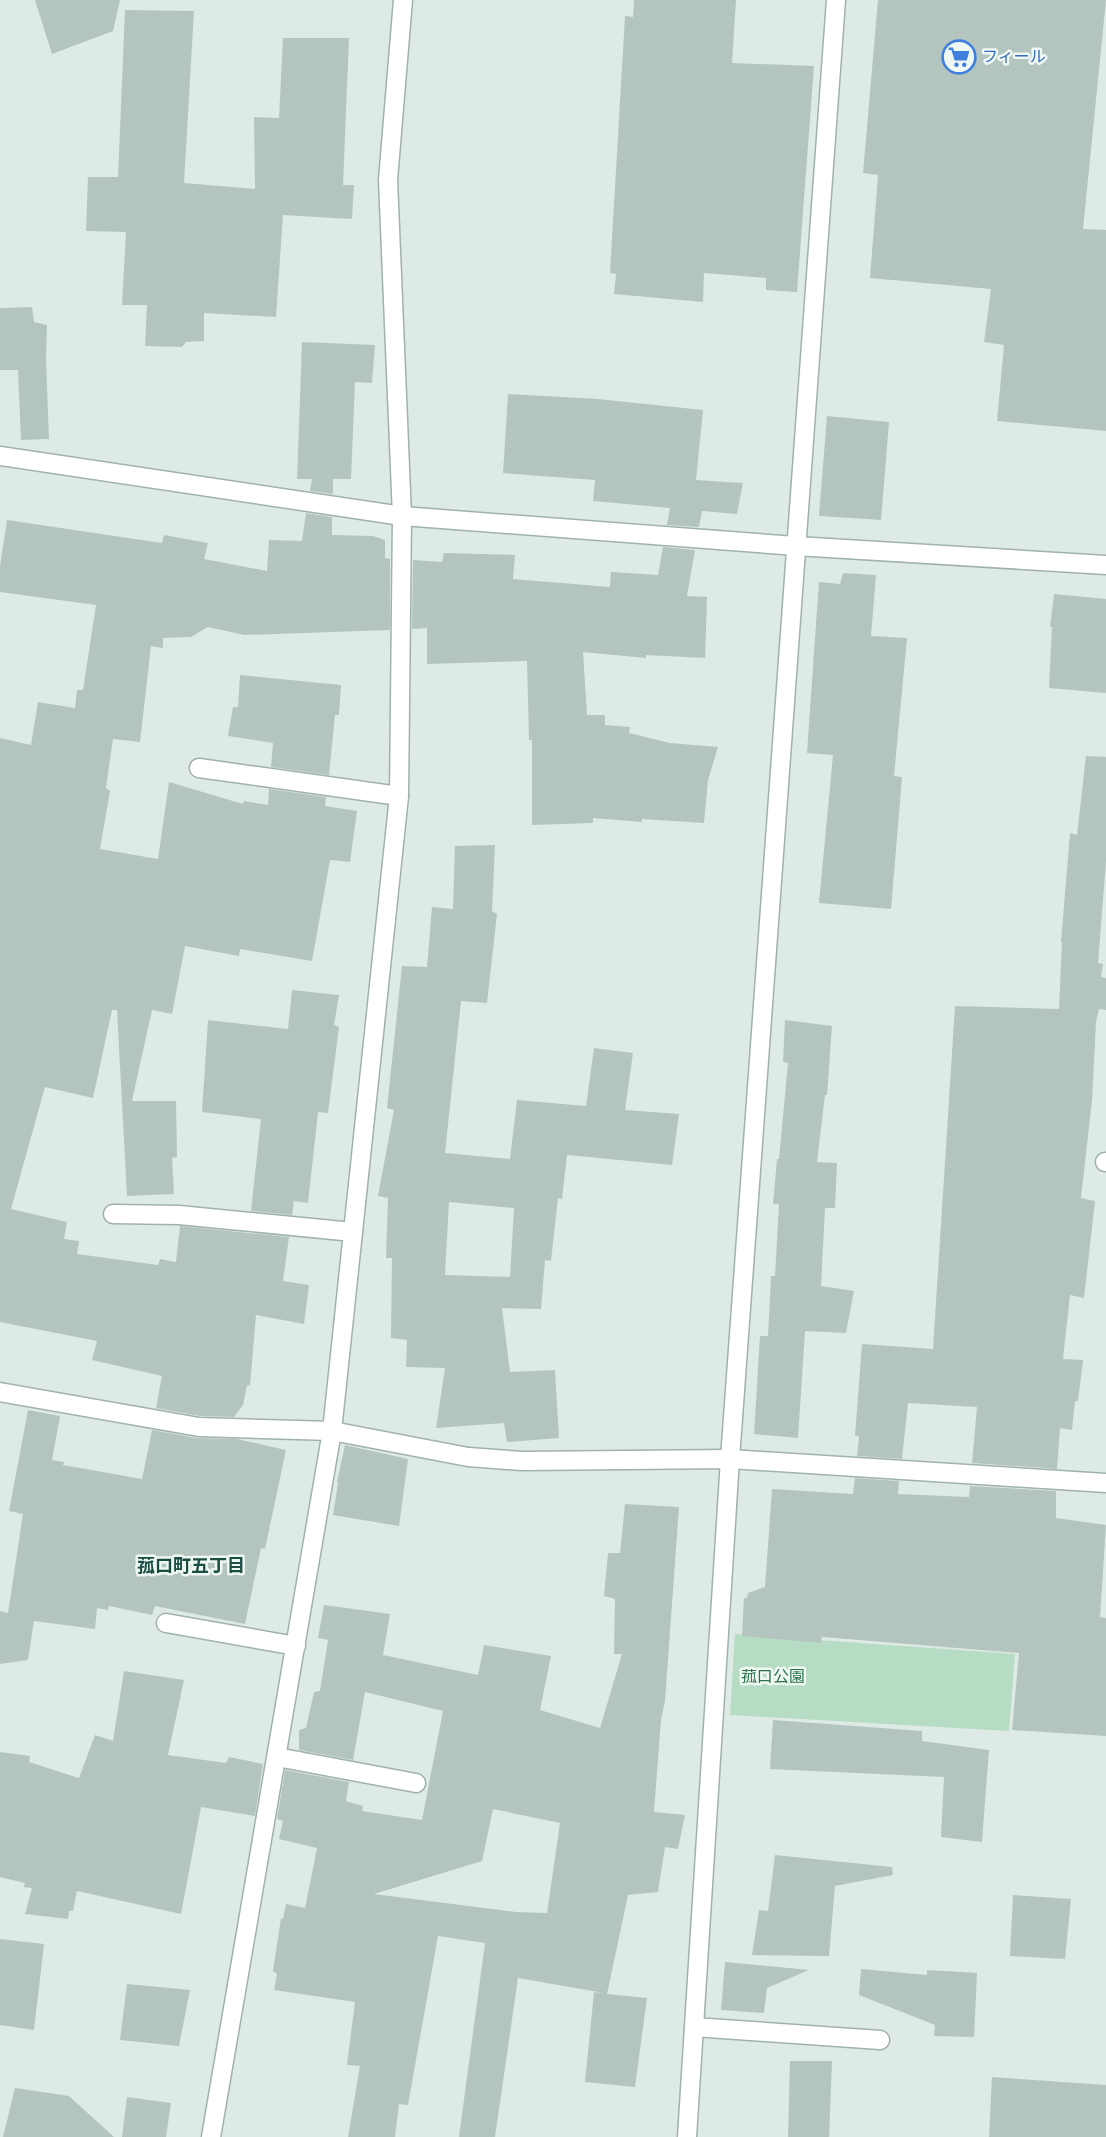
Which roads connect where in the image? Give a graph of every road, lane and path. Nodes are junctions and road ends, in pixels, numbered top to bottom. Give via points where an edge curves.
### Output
1 (403, 0) edge
2 (836, 0) edge
3 (0, 456) edge
4 (402, 516) junction
5 (796, 546) junction
6 (1106, 565) edge
7 (199, 768) dead end
8 (399, 796) junction
9 (113, 1214) dead end
10 (353, 1232) junction
11 (0, 1392) edge
12 (332, 1431) junction
13 (730, 1459) junction
14 (1106, 1483) edge
15 (166, 1623) dead end
16 (296, 1646) junction
17 (277, 1757) junction
18 (416, 1783) dead end
19 (694, 2027) junction
20 (880, 2040) dead end
21 (211, 2137) edge
22 (687, 2137) edge

1 - 4 street via 388,180
2 - 5 street
3 - 4 street
4 - 5 street
4 - 8 street
5 - 6 street
5 - 13 street
7 - 8 street
8 - 10 street
9 - 10 street via 179,1215
10 - 12 street
11 - 12 street via 199,1427
12 - 13 street via 468,1458
12 - 16 street
13 - 14 street
13 - 19 street
15 - 16 street
16 - 17 street
17 - 18 street
17 - 21 street
19 - 20 street
19 - 22 street

